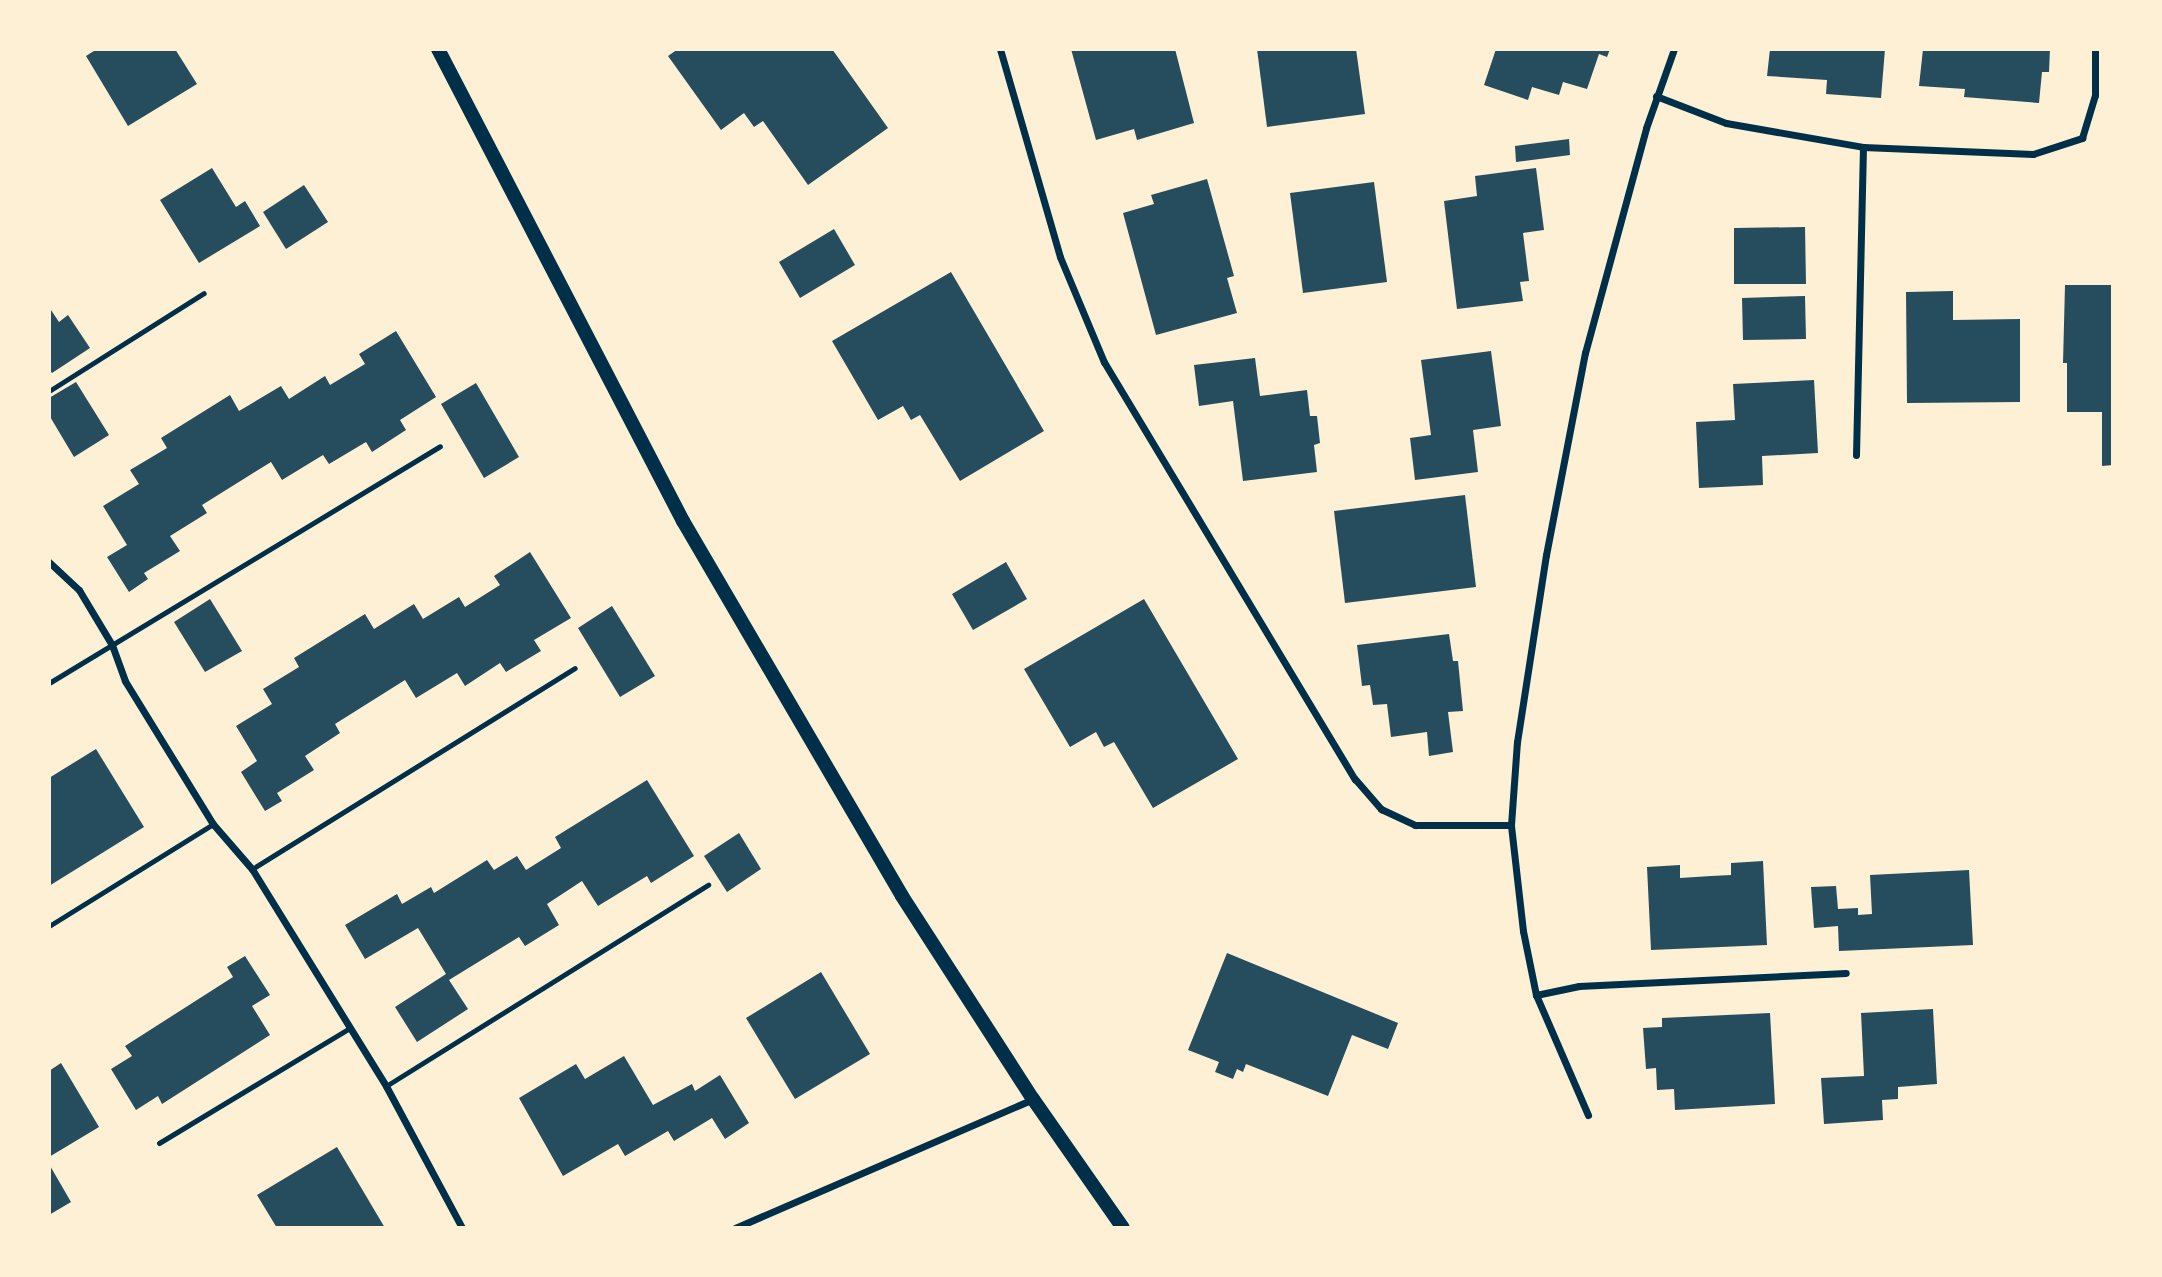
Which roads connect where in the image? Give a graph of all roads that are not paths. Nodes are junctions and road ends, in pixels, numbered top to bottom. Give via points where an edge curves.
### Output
1 (439, 49) edge
2 (1000, 49) edge
3 (1674, 49) edge
4 (2095, 49) edge
5 (1657, 96) junction
6 (1863, 147) junction
7 (204, 293) dead end
8 (49, 391) edge
9 (440, 446) dead end
10 (1856, 454) dead end
11 (49, 562) edge
12 (112, 645) junction
13 (575, 668) dead end
14 (49, 683) edge
15 (213, 824) junction
16 (1511, 825) junction
17 (252, 869) junction
18 (708, 885) dead end
19 (49, 926) edge
20 (1846, 973) dead end
21 (1536, 995) junction
22 (350, 1028) junction
23 (386, 1086) junction
24 (1034, 1099) junction
25 (1588, 1115) dead end
26 (159, 1143) dead end
27 (462, 1228) edge
28 (735, 1228) edge
29 (1123, 1228) edge

1 - 24 main road via 683,521 902,896
2 - 16 street via 1060,257 1104,362 1355,779 1381,809 1415,825
3 - 5 street
4 - 6 street via 2095,95 2082,138 2033,154
5 - 6 street via 1726,123
5 - 16 street via 1585,353 1542,582 1517,742
6 - 10 street
7 - 8 lane
9 - 12 lane
11 - 12 street via 79,590
12 - 14 lane
12 - 15 street via 125,681
13 - 17 lane
15 - 17 street
15 - 19 lane
16 - 21 street via 1523,931
17 - 22 street
18 - 23 lane
20 - 21 street via 1578,986
21 - 25 street
22 - 23 street
22 - 26 lane
23 - 27 street
24 - 28 street
24 - 29 main road

